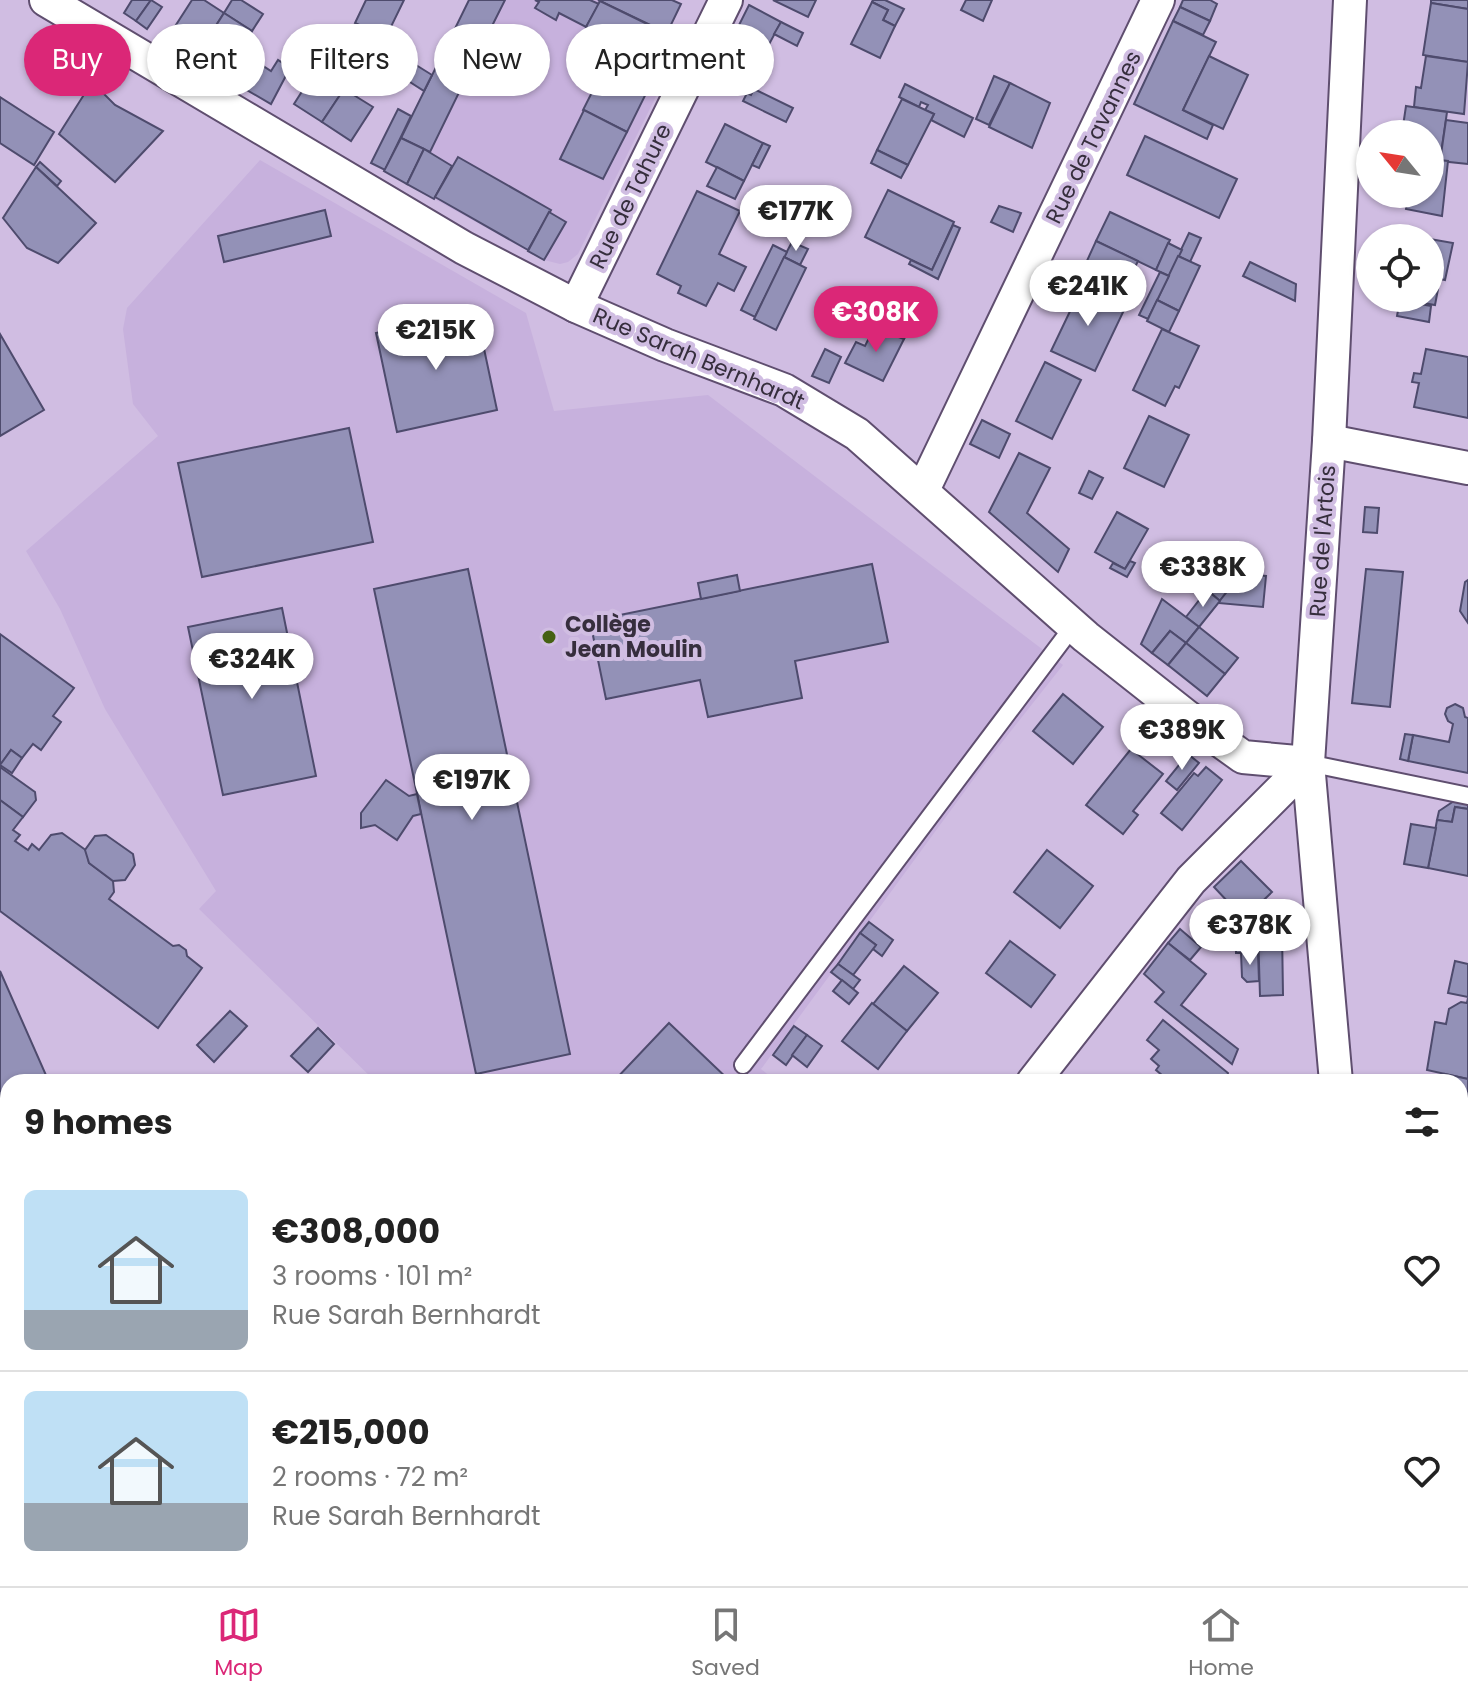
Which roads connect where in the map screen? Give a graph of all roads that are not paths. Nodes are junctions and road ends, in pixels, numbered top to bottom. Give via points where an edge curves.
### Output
1 (46, 0) edge
2 (726, 0) edge
3 (1158, 0) edge
4 (1350, 0) edge
5 (576, 306) junction
6 (1329, 441) junction
7 (1468, 468) edge
8 (923, 490) junction
9 (1074, 625) junction
10 (1308, 763) junction
11 (1468, 796) edge
12 (743, 1065) dead end
13 (1039, 1074) edge
14 (1335, 1074) edge

1 - 5 street, Rue Sarah Bernhardt via 464,248
2 - 5 street, Rue de Tahure
3 - 8 street, Rue de Tavannes
4 - 6 street, Rue de l'Artois
5 - 8 street, Rue Sarah Bernhardt via 784,390 857,434
6 - 7 street
6 - 10 street, Rue de l'Artois
8 - 9 street, Rue Sarah Bernhardt
9 - 10 street, Rue Sarah Bernhardt via 1243,757
9 - 12 lane
10 - 11 lane
10 - 13 street via 1191,880
10 - 14 street, Rue de l'Artois

